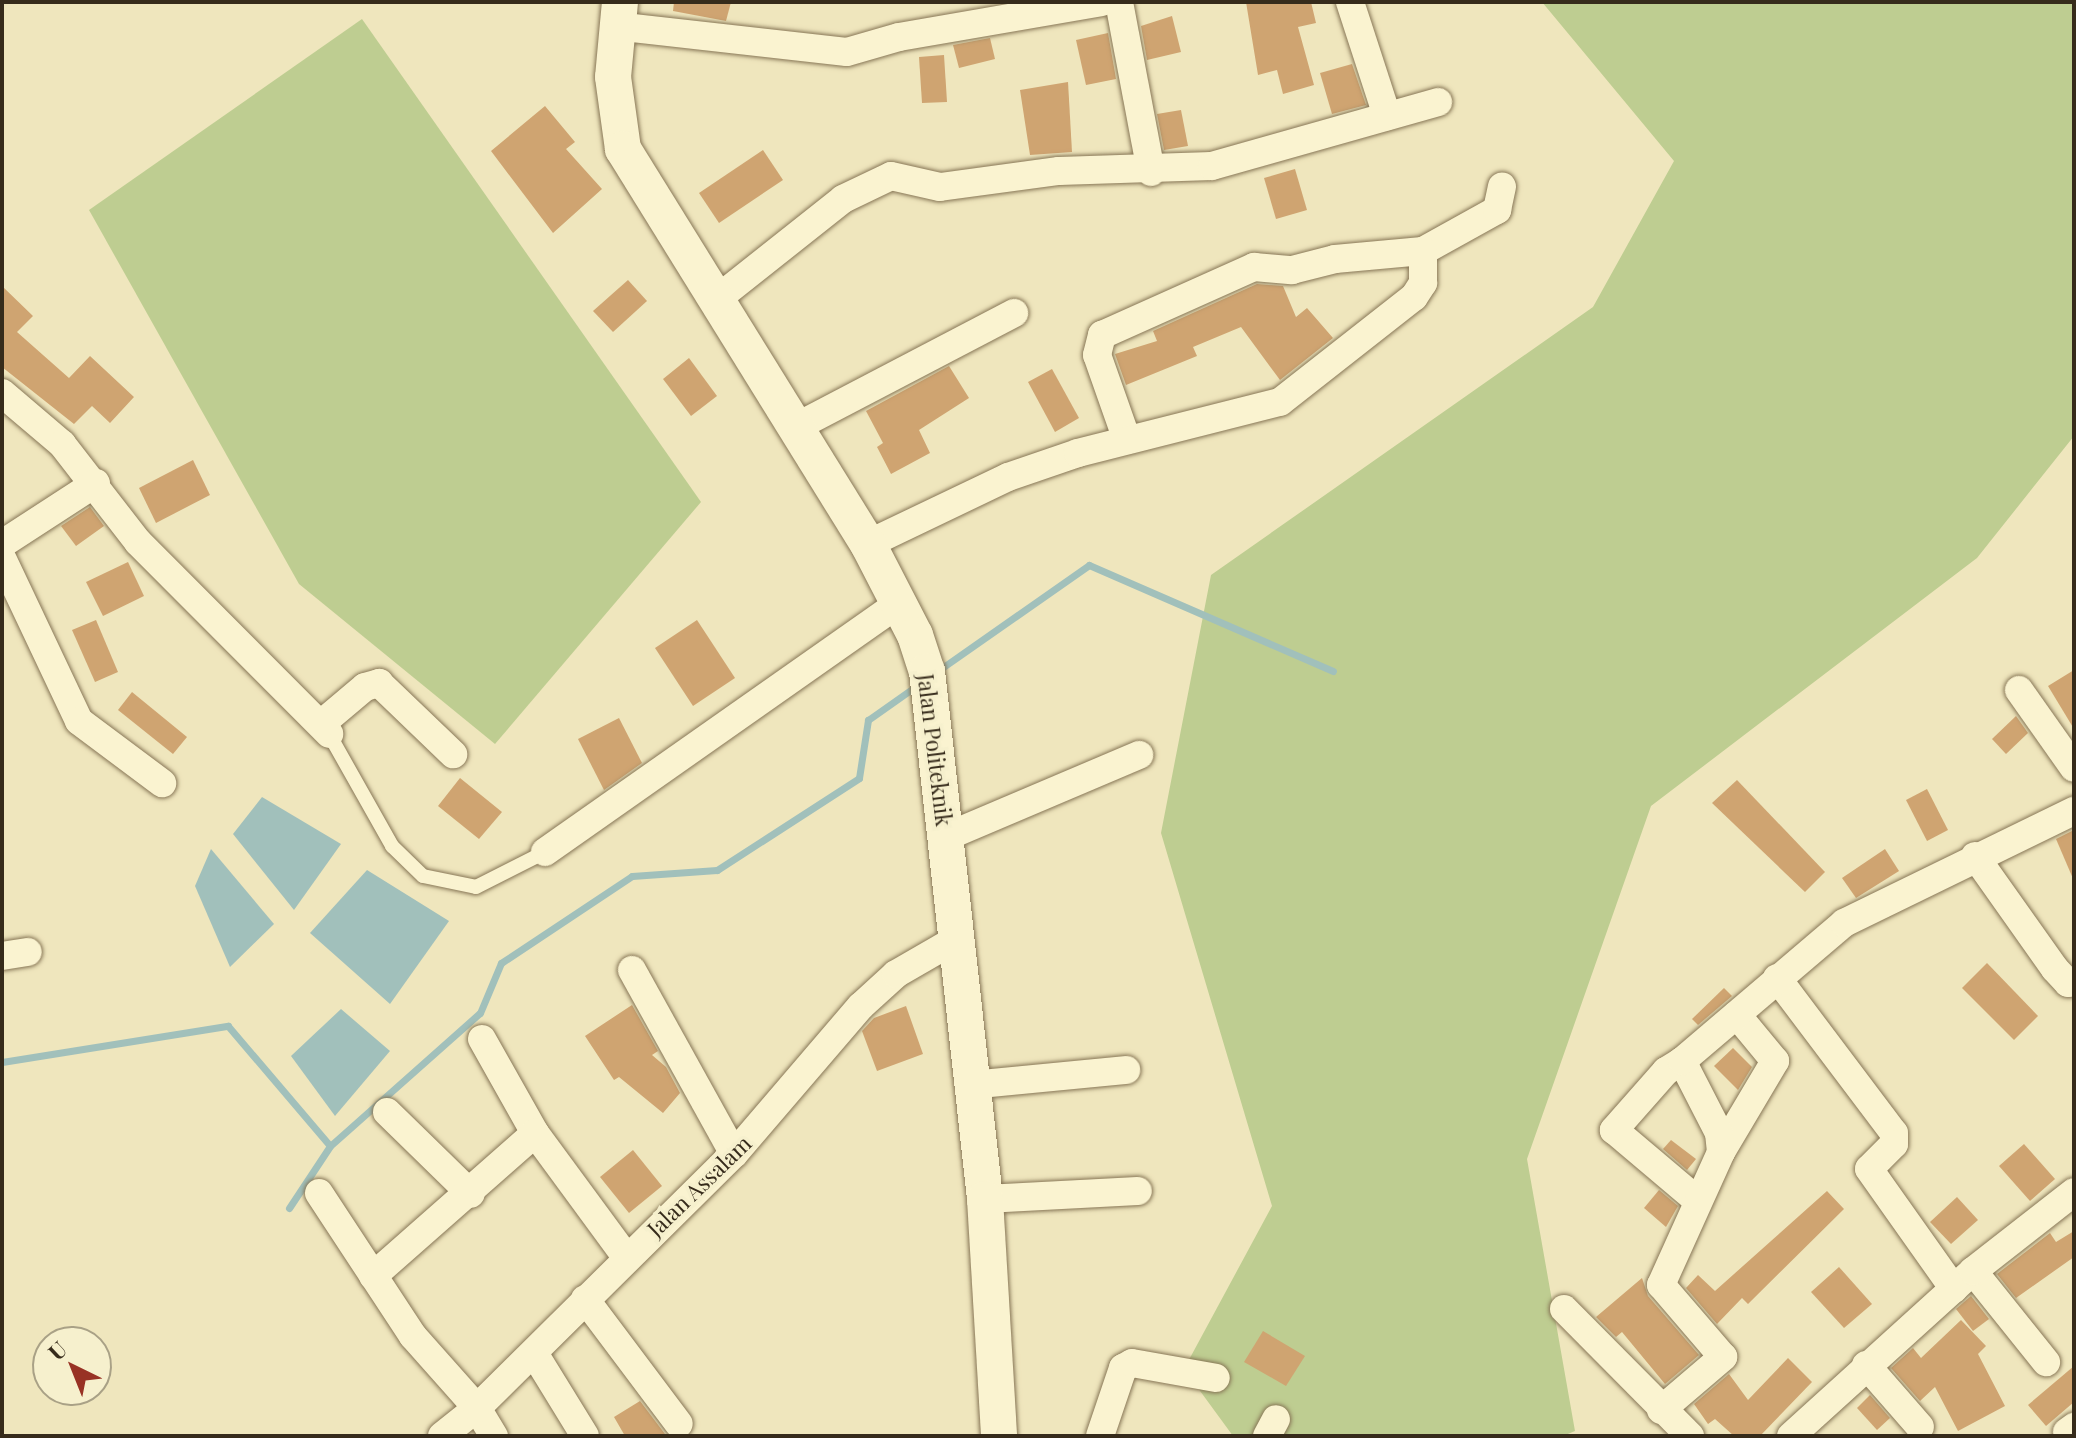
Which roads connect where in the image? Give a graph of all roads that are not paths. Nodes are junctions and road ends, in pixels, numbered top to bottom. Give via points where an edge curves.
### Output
1 (1101, 2) edge
2 (1119, 2) edge
3 (1350, 2) edge
4 (618, 14) edge
5 (1438, 102) dead end
6 (1387, 116) junction
7 (1151, 172) junction
8 (1502, 187) dead end
9 (1423, 251) junction
10 (717, 299) junction
11 (1014, 313) dead end
12 (8, 408) edge
13 (798, 426) junction
14 (1127, 440) junction
15 (96, 483) junction
16 (2, 544) edge
17 (868, 544) junction
18 (2, 558) edge
19 (899, 603) junction
20 (2019, 690) dead end
21 (325, 729) junction
22 (453, 754) dead end
23 (1139, 755) dead end
24 (2074, 768) edge
25 (162, 783) dead end
26 (2074, 811) edge
27 (946, 837) junction
28 (545, 852) joint
29 (1975, 856) junction
30 (955, 940) junction
31 (632, 970) dead end
32 (1777, 978) junction
33 (2074, 982) edge
34 (1737, 1015) junction
35 (482, 1039) dead end
36 (1682, 1061) junction
37 (1126, 1070) dead end
38 (970, 1085) junction
39 (387, 1112) dead end
40 (535, 1133) junction
41 (1721, 1152) junction
42 (734, 1154) junction
43 (1138, 1191) dead end
44 (2074, 1192) edge
45 (319, 1193) dead end
46 (471, 1194) junction
47 (985, 1199) junction
48 (1698, 1201) junction
49 (626, 1257) junction
50 (373, 1276) junction
51 (1964, 1280) junction
52 (585, 1299) junction
53 (1564, 1309) dead end
54 (534, 1353) junction
55 (2046, 1362) dead end
56 (1866, 1365) junction
57 (1216, 1378) dead end
58 (477, 1408) junction
59 (1661, 1410) junction
60 (679, 1424) dead end
61 (1920, 1427) dead end
62 (442, 1436) edge
63 (494, 1436) edge
64 (585, 1436) edge
65 (999, 1436) edge
66 (1100, 1436) edge
67 (1690, 1436) edge
68 (1791, 1436) edge

1 - 4 street via 899,37 847,52
2 - 7 street
3 - 6 street
4 - 10 street, Jalan Politeknik via 613,77 623,149
5 - 6 street
6 - 7 street via 1212,166
7 - 10 street via 1059,171 940,187 891,176 843,199
8 - 9 street via 1497,210
9 - 14 street via 1423,283 1414,297 1290,396 1256,411
9 - 14 street via 1335,259 1292,270 1254,267 1102,335 1097,355
10 - 13 street, Jalan Politeknik
11 - 13 street
12 - 15 street
13 - 17 street, Jalan Politeknik
14 - 17 street via 1008,477
15 - 16 street
15 - 21 street via 138,542
17 - 19 street, Jalan Politeknik
18 - 25 street via 79,721
19 - 27 street, Jalan Politeknik via 929,677
19 - 28 street
20 - 24 street
21 - 22 street via 365,687 379,683
21 - 28 lane via 392,846 423,876 476,887
23 - 27 street
26 - 29 street
27 - 30 street, Jalan Politeknik
29 - 32 street via 1844,923
29 - 33 street via 2055,969 2068,983
30 - 38 street, Jalan Politeknik
30 - 42 street, Jalan Assalam via 896,974 861,1006
31 - 42 street
32 - 34 street
32 - 51 street via 1894,1133 1894,1144 1869,1169
34 - 36 street
34 - 41 street via 1775,1061
35 - 40 street
36 - 41 street via 1719,1133
36 - 48 street via 1666,1071 1614,1130
37 - 38 street
38 - 47 street, Jalan Politeknik
39 - 46 street
40 - 46 street
40 - 49 street
41 - 48 street
42 - 49 street, Jalan Assalam
43 - 47 street
44 - 51 street
45 - 50 street
46 - 50 street
47 - 65 street, Jalan Politeknik
48 - 59 street via 1661,1285 1723,1357
49 - 52 street, Jalan Assalam
50 - 58 street via 413,1336
51 - 55 street
51 - 56 street
52 - 54 street, Jalan Assalam
52 - 60 street
53 - 59 street
54 - 58 street, Jalan Assalam
54 - 64 street
56 - 61 street
56 - 68 street
57 - 66 street via 1132,1363 1123,1368
58 - 62 street, Jalan Assalam
58 - 63 street
59 - 67 street

